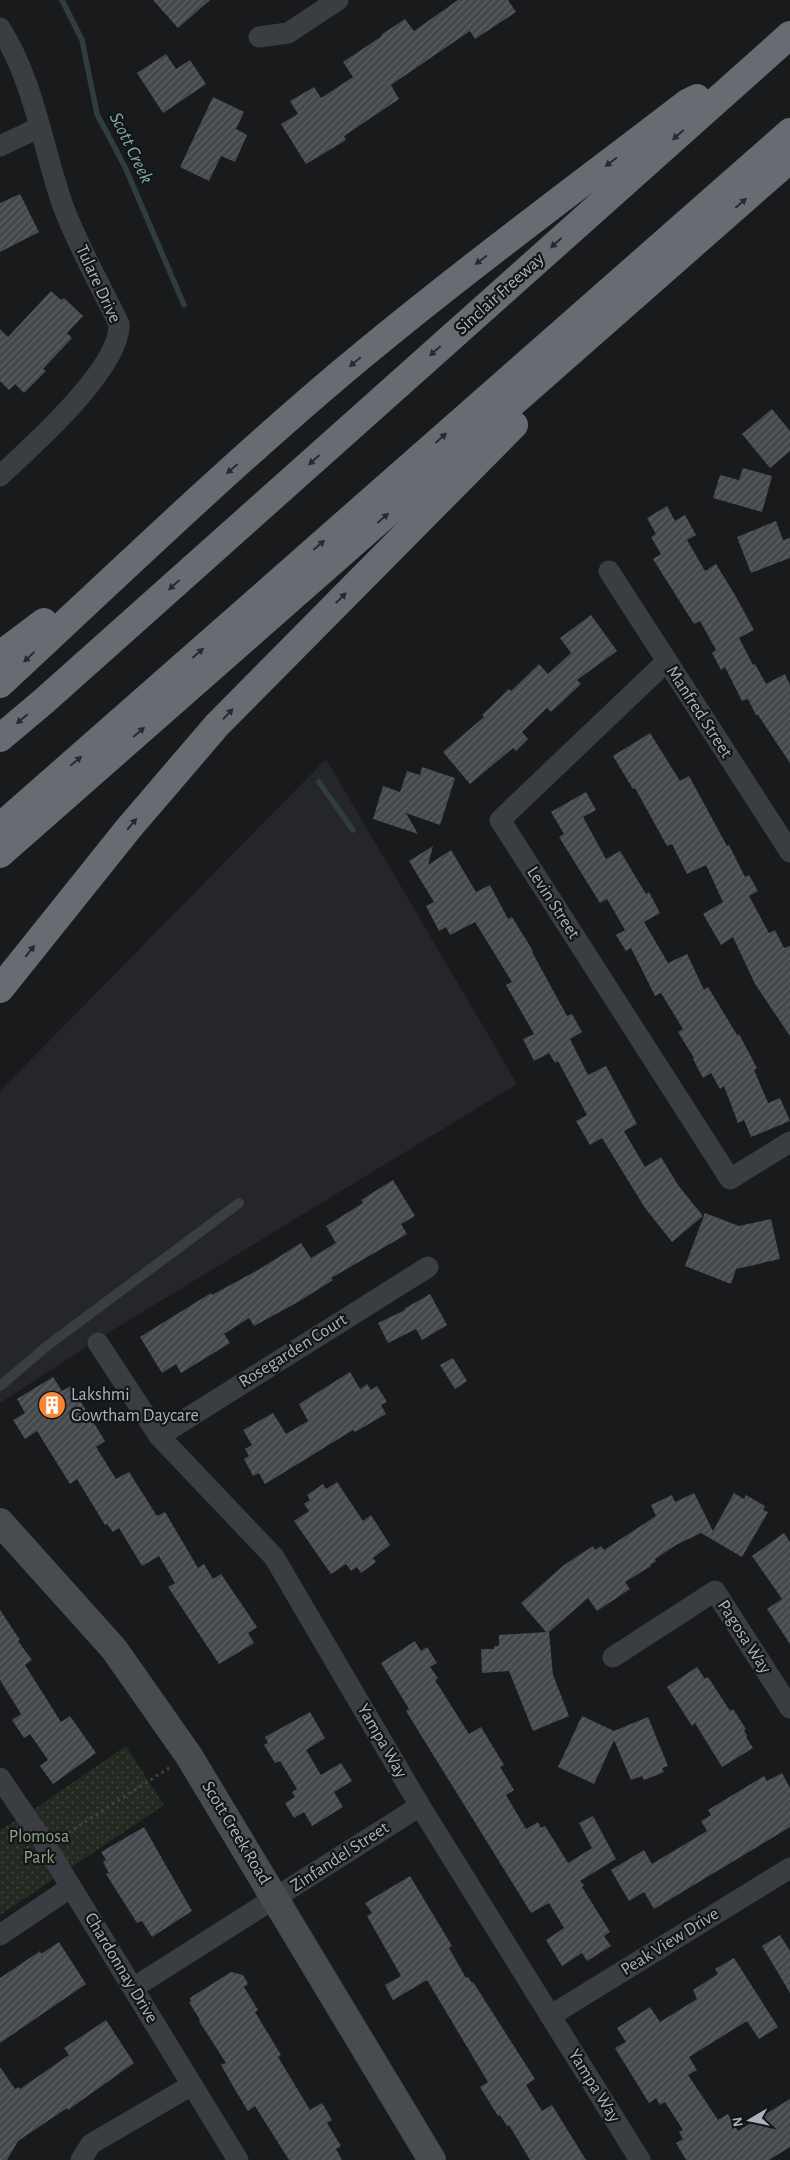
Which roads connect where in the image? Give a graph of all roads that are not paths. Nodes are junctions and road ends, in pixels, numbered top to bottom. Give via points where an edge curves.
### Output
1 (338, 0) edge
2 (0, 28) edge
3 (790, 35) edge
4 (259, 37) dead end
5 (753, 67) junction
6 (40, 126) junction
7 (790, 132) edge
8 (0, 146) edge
9 (790, 159) edge
10 (704, 235) junction
11 (0, 476) edge
12 (192, 504) junction
13 (609, 571) dead end
14 (0, 655) edge
15 (667, 661) junction
16 (0, 684) edge
17 (0, 738) edge
18 (12, 830) edge
19 (790, 852) edge
20 (0, 854) edge
21 (0, 989) edge
22 (790, 1142) edge
23 (240, 1203) dead end
24 (428, 1267) dead end
25 (98, 1343) dead end
26 (0, 1386) edge
27 (159, 1436) junction
28 (2, 1526) edge
29 (613, 1657) dead end
30 (790, 1708) edge
31 (0, 1778) edge
32 (420, 1806) junction
33 (790, 1868) edge
34 (71, 1887) junction
35 (275, 1898) junction
36 (0, 1935) edge
37 (133, 1988) junction
38 (550, 2016) junction
39 (192, 2085) junction
40 (81, 2160) edge
41 (238, 2160) edge
42 (432, 2160) edge
43 (640, 2160) edge

1 - 4 street via 288,33
2 - 6 street via 20,65
3 - 5 highway, Sinclair Freeway
5 -> 12 highway via 687,104 458,278 339,375
5 -> 17 highway, Sinclair Freeway
6 - 8 street
6 - 11 street, Tulare Drive via 62,204 119,324 120,333 93,380 52,427
18 -> 7 highway via 38,792 99,742
10 -> 9 highway
18 -> 10 highway via 268,620
21 -> 10 highway via 217,724
12 - 14 highway
12 -> 16 highway
13 - 15 street, Manfred Street
15 - 19 street, Manfred Street
15 - 22 street, Levin Street via 500,820 730,1179
18 - 20 highway
23 - 26 lane via 47,1346
24 - 27 street, Rosegarden Court
25 - 27 street, Yampa Way
27 - 32 street, Yampa Way via 274,1557
28 - 35 main road, Scott Creek Road via 114,1649 189,1756
29 - 30 street, Pagosa Way via 715,1591
31 - 34 street, Chardonnay Drive
32 - 35 street, Zinfandel Street
32 - 38 street, Yampa Way
33 - 38 street, Peak View Drive
34 - 36 street
34 - 37 street, Chardonnay Drive
35 - 37 street, Zinfandel Street
35 - 42 main road, Scott Creek Road
37 - 39 street, Chardonnay Drive
38 - 43 street, Yampa Way
39 - 40 street via 91,2144
39 - 41 street, Chardonnay Drive

